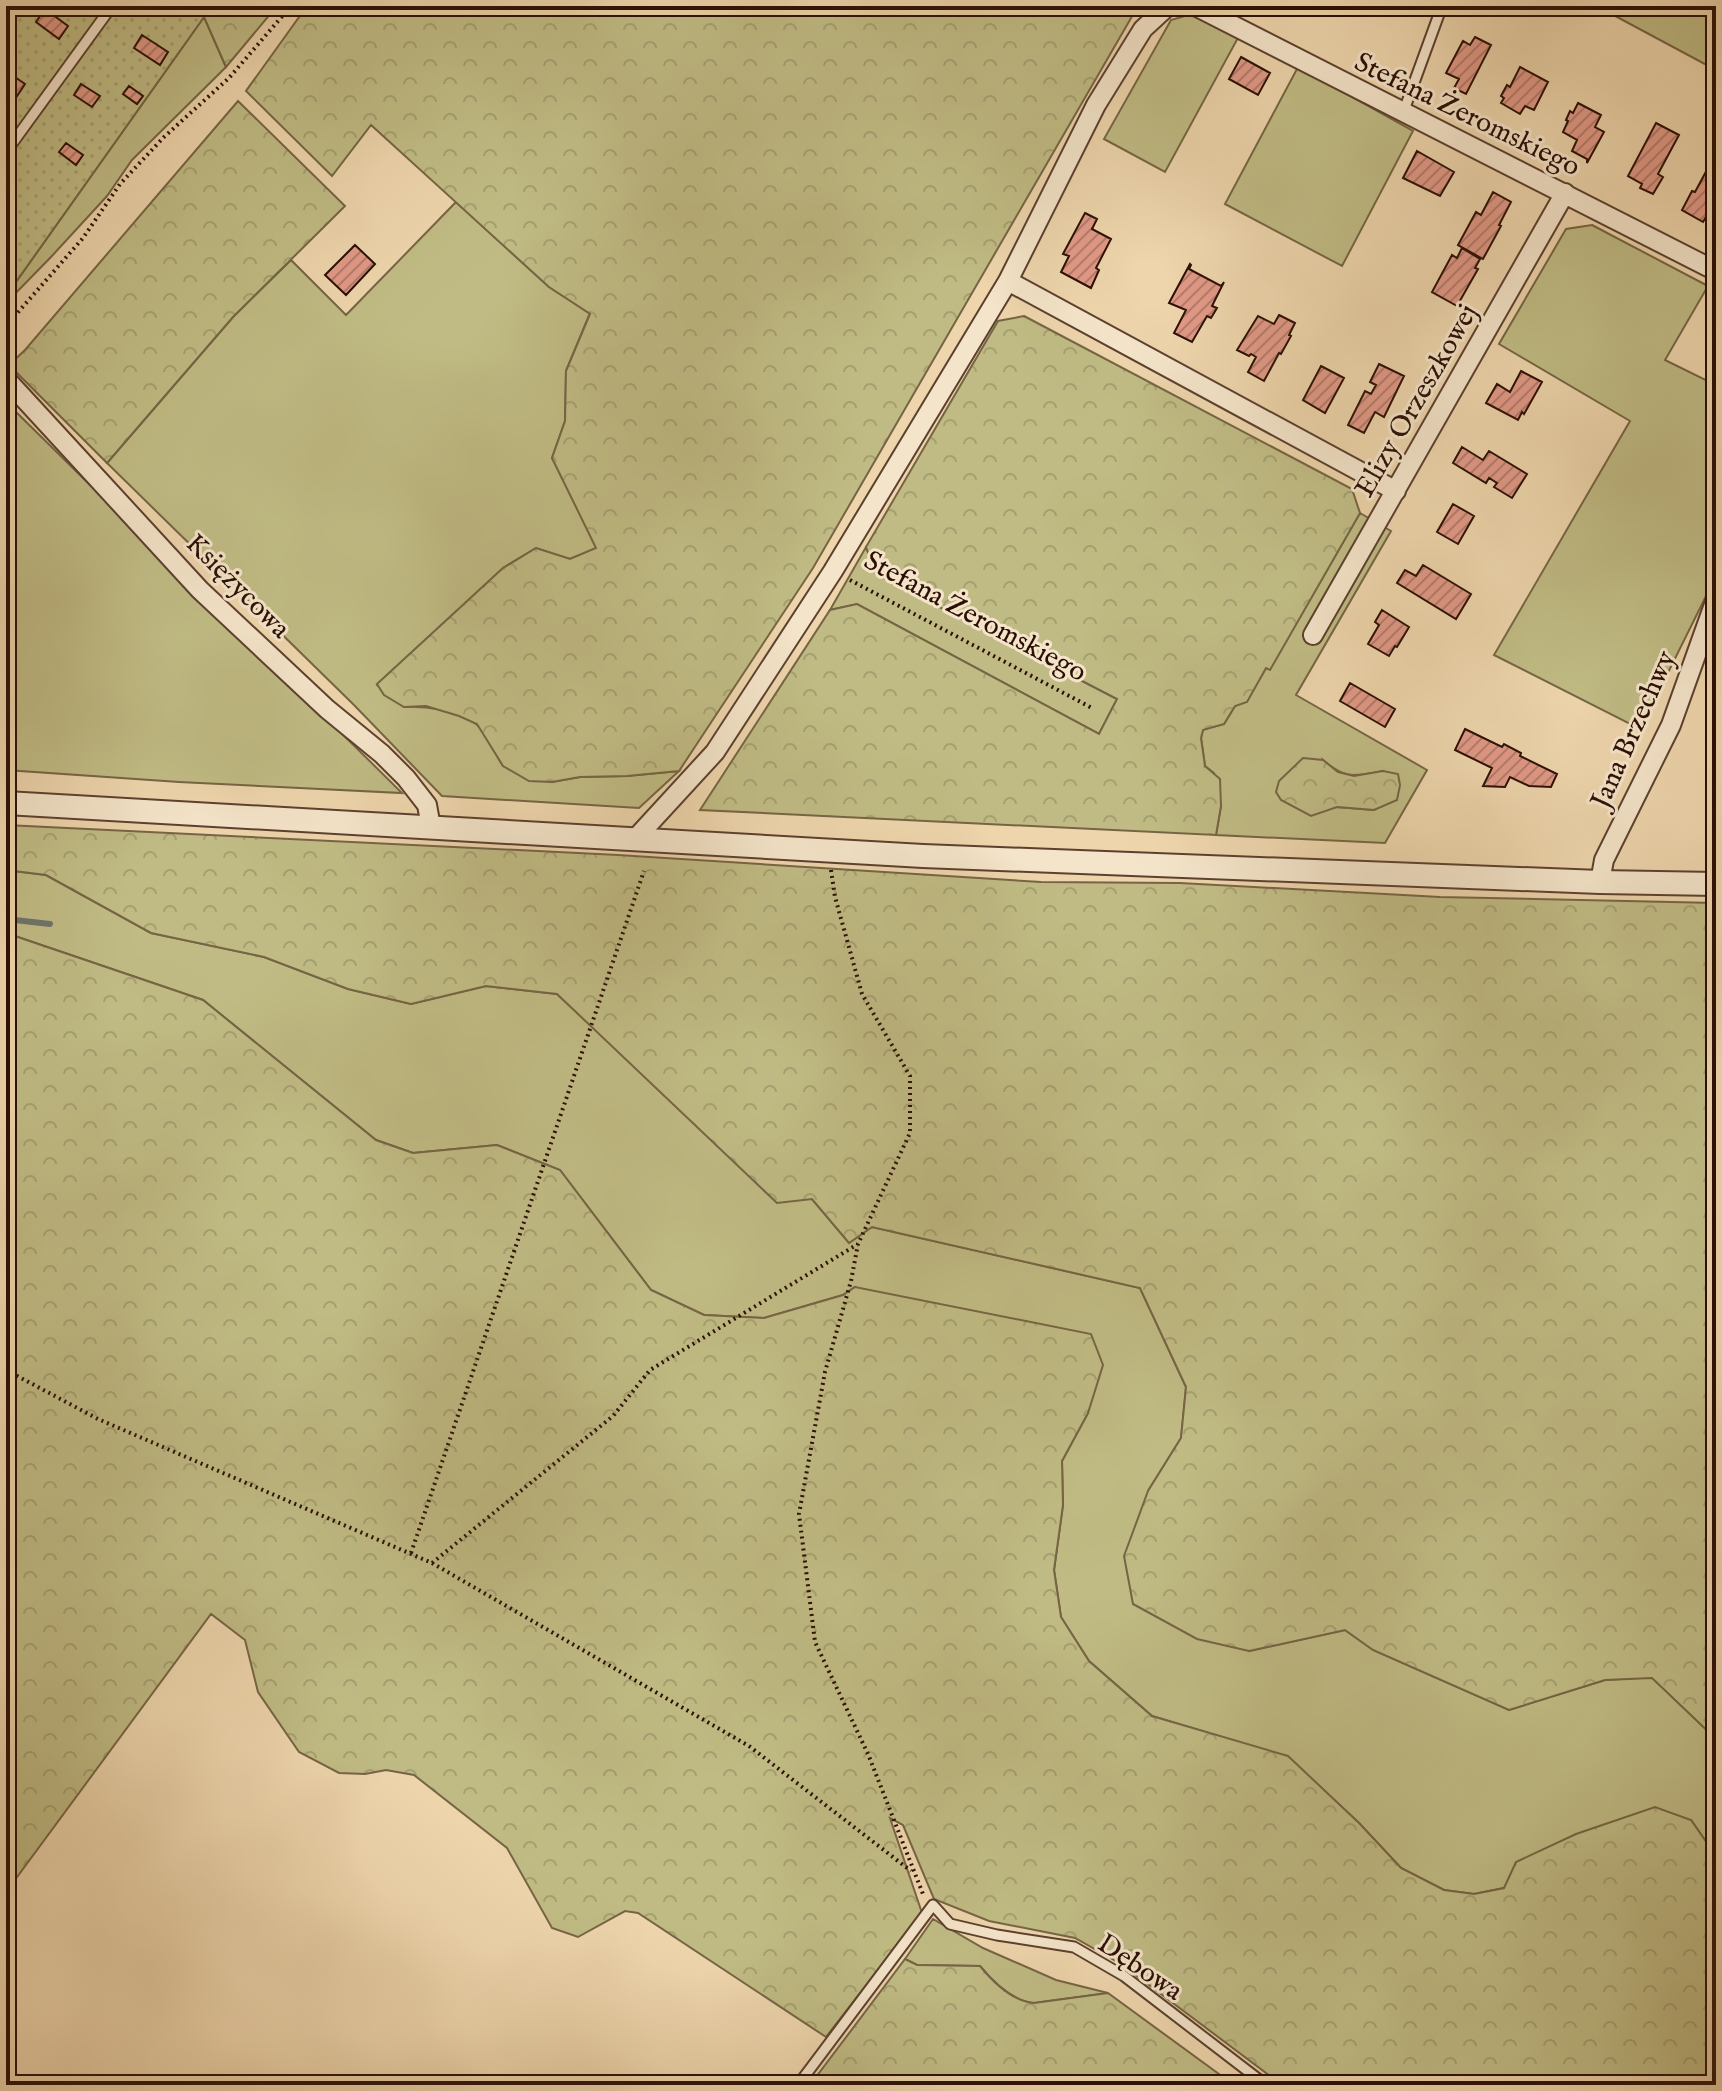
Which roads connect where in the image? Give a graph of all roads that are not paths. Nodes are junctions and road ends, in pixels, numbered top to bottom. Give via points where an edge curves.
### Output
1 (112, 6) edge
2 (1168, 6) edge
3 (1195, 6) edge
4 (1442, 6) edge
5 (1403, 113) junction
6 (6, 152) edge
7 (1565, 193) junction
8 (1716, 271) edge
9 (1008, 281) junction
10 (6, 379) edge
11 (1396, 491) junction
12 (1716, 599) edge
13 (1313, 635) dead end
14 (6, 803) edge
15 (431, 827) junction
16 (636, 838) junction
17 (1600, 882) junction
18 (1716, 884) edge
19 (798, 2085) edge
20 (1266, 2085) edge

1 - 6 lane
2 - 9 street, Stefana Żeromskiego via 1143,29 1096,105
3 - 5 street, Stefana Żeromskiego
4 - 5 lane
5 - 7 street, Stefana Żeromskiego
7 - 8 street, Stefana Żeromskiego
7 - 11 street, Elizy Orzeszkowej
9 - 11 street
9 - 16 street, Stefana Żeromskiego via 833,571 715,752
10 - 15 street, Księżycowa via 200,590 406,778 427,805
11 - 13 street, Elizy Orzeszkowej
12 - 17 street, Jana Brzechwy via 1671,725 1604,860
14 - 15 street
15 - 16 street
16 - 17 street via 923,856
17 - 18 street
19 - 20 lane, Dębowa via 933,1905 950,1924 1074,1947 1124,1976

